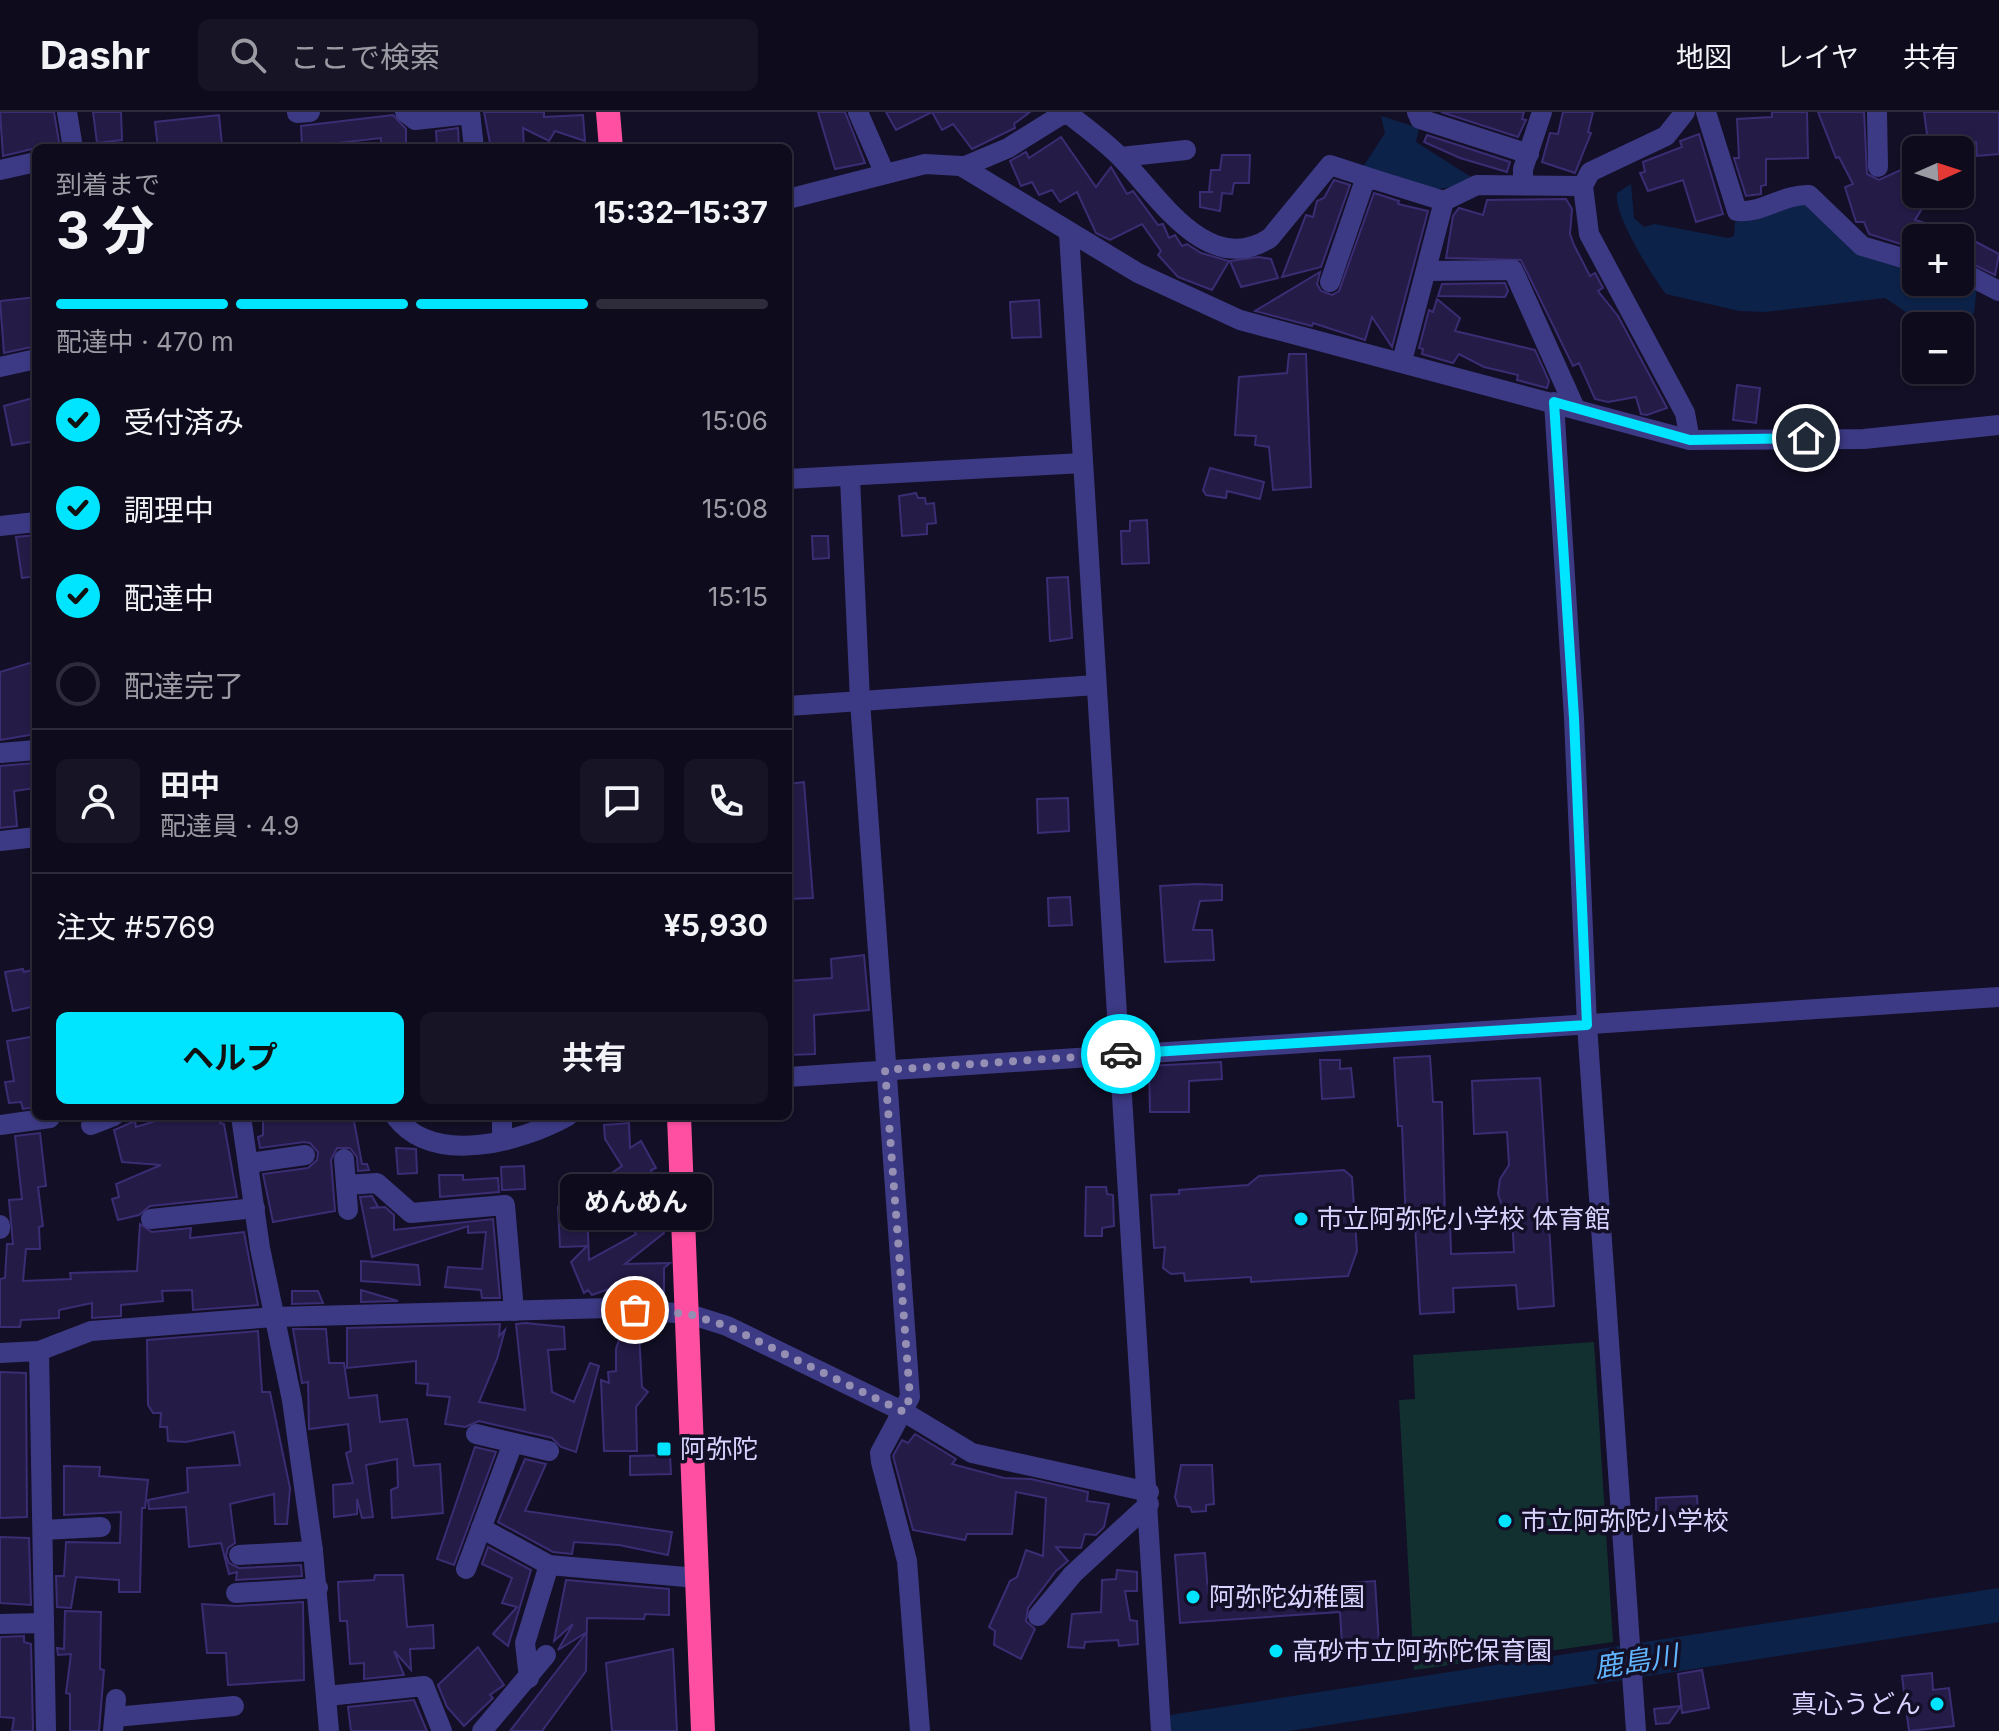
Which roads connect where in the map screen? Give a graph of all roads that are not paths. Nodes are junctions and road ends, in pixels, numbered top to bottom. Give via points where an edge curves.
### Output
1 (67, 112) edge
2 (405, 112) edge
3 (608, 112) edge
4 (858, 112) edge
5 (1417, 112) edge
6 (1542, 112) edge
7 (1685, 112) edge
8 (1706, 112) edge
9 (1877, 112) edge
10 (470, 113) edge
11 (72, 144) edge
12 (474, 144) edge
13 (611, 144) edge
14 (1186, 150) dead end
15 (1529, 154) junction
16 (1121, 157) junction
17 (32, 163) edge
18 (963, 167) junction
19 (1878, 167) dead end
20 (0, 170) edge
21 (885, 174) junction
22 (1373, 179) junction
23 (1523, 185) junction
24 (1583, 186) junction
25 (792, 198) edge
26 (1444, 201) junction
27 (1069, 233) junction
28 (1902, 258) edge
29 (1426, 271) junction
30 (1974, 278) edge
31 (1330, 282) dead end
32 (1999, 291) edge
33 (32, 360) edge
34 (1402, 361) junction
35 (0, 367) edge
36 (1554, 402) junction
37 (1575, 408) junction
38 (1999, 425) edge
39 (1690, 440) junction
40 (1083, 463) junction
41 (850, 478) junction
42 (792, 479) edge
43 (32, 522) edge
44 (0, 526) edge
45 (1096, 685) junction
46 (860, 701) junction
47 (792, 706) edge
48 (32, 750) edge
49 (0, 753) edge
50 (32, 837) edge
51 (0, 841) edge
52 (1999, 997) edge
53 (1587, 1025) junction
54 (1119, 1054) junction
55 (885, 1070) junction
56 (792, 1077) edge
57 (36, 1120) edge
58 (104, 1120) edge
59 (242, 1120) edge
60 (398, 1120) edge
61 (502, 1120) edge
62 (557, 1120) edge
63 (679, 1120) edge
64 (0, 1125) edge
65 (91, 1125) dead end
66 (502, 1140) junction
67 (305, 1155) dead end
68 (344, 1159) dead end
69 (250, 1163) junction
70 (346, 1185) junction
71 (255, 1208) junction
72 (348, 1210) dead end
73 (151, 1219) dead end
74 (514, 1311) junction
75 (689, 1314) junction
76 (274, 1317) junction
77 (39, 1351) junction
78 (0, 1353) edge
79 (904, 1412) junction
80 (476, 1434) dead end
81 (513, 1443) junction
82 (549, 1451) dead end
83 (1149, 1498) junction
84 (101, 1527) dead end
85 (481, 1528) junction
86 (43, 1530) junction
87 (313, 1551) junction
88 (239, 1555) dead end
89 (549, 1565) junction
90 (466, 1569) dead end
91 (697, 1578) junction
92 (318, 1588) junction
93 (236, 1593) dead end
94 (1038, 1616) dead end
95 (44, 1623) junction
96 (0, 1624) edge
97 (546, 1655) dead end
98 (529, 1678) junction
99 (327, 1696) junction
100 (234, 1706) dead end
101 (115, 1716) edge
102 (46, 1731) edge
103 (329, 1731) edge
104 (442, 1731) edge
105 (482, 1731) edge
106 (703, 1731) edge
107 (920, 1731) edge
108 (1161, 1731) edge
109 (1636, 1731) edge

1 - 11 street
2 - 10 street via 415,120
3 - 13 highway
4 - 21 street
5 - 15 street via 1420,119
6 - 15 street
7 - 24 street via 1666,136 1590,172
8 - 28 street via 1737,211 1792,194 1809,195 1862,246
9 - 19 street
10 - 12 street
14 - 16 street
15 - 23 street
16 - 18 street via 1070,115 1061,115 1008,148
16 - 22 street via 1176,221 1226,248 1257,246 1270,238 1330,165
17 - 20 street
18 - 21 street via 925,164
18 - 27 street
21 - 25 street
22 - 26 street
22 - 31 street via 1364,183
23 - 24 street
23 - 26 street via 1477,185
24 - 39 street via 1589,234 1685,413
26 - 29 street
27 - 34 street via 1138,273 1240,320
27 - 40 street
29 - 34 street
29 - 37 street via 1513,270
30 - 32 street
33 - 35 street
34 - 36 street
36 - 37 street
36 - 53 street
37 - 39 street
38 - 39 street via 1864,439
40 - 41 street
40 - 45 street
41 - 42 street
41 - 46 street
43 - 44 street
45 - 46 street
45 - 54 street
46 - 47 street
46 - 55 street
48 - 49 street
50 - 51 street
52 - 53 street
53 - 54 street
53 - 109 street
54 - 55 street
54 - 83 street
55 - 56 street
55 - 79 street via 910,1397
57 - 64 street
58 - 65 street
59 - 69 street
60 - 66 street via 406,1130 435,1143
61 - 66 street
62 - 66 street
63 - 75 highway
67 - 69 street
68 - 70 street
69 - 71 street
70 - 72 street
70 - 74 street via 377,1183 411,1213 505,1205
71 - 73 street
71 - 76 street
74 - 75 street via 609,1308
74 - 76 street
75 - 79 street via 727,1326
75 - 91 highway
76 - 77 street via 91,1331
76 - 87 street via 292,1400
77 - 78 street
77 - 86 street
79 - 83 street via 972,1453
79 - 107 street via 880,1453 908,1571
80 - 81 street
81 - 82 street
81 - 85 street
83 - 94 street
83 - 108 street
84 - 86 street
85 - 89 street
85 - 90 street
86 - 95 street
87 - 88 street
87 - 92 street
89 - 91 street
89 - 98 street via 525,1643
91 - 106 highway
92 - 93 street
92 - 99 street
95 - 96 street
95 - 102 street
97 - 98 street
98 - 105 street
99 - 103 street
99 - 104 street via 424,1686
100 - 101 street

